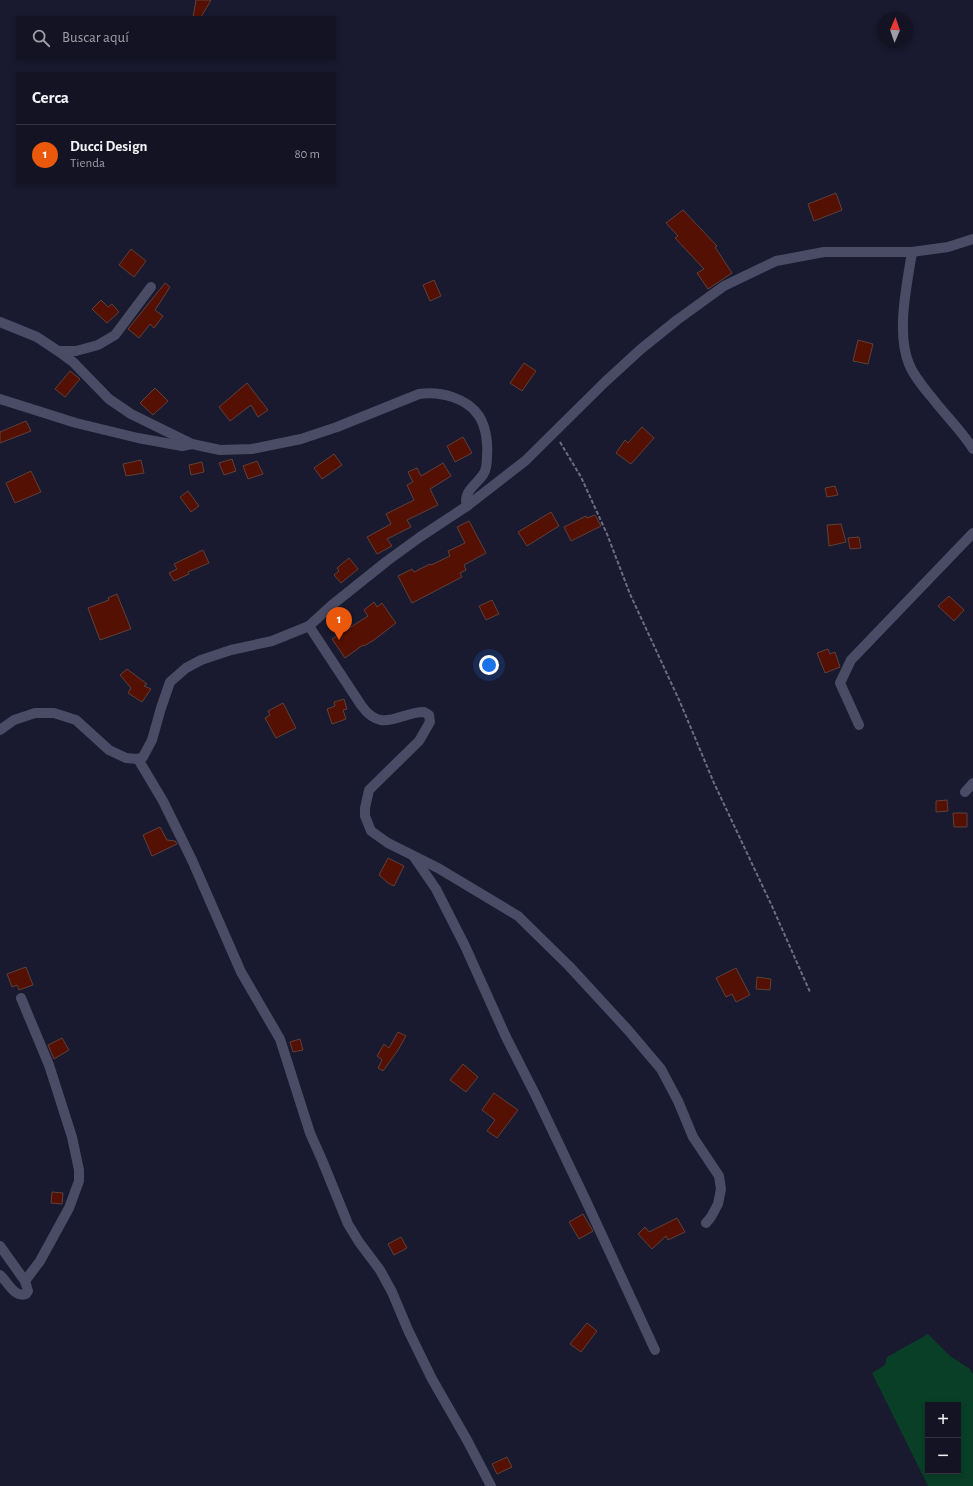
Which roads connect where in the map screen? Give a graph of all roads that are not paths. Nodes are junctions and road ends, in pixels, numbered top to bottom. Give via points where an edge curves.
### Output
1 (973, 239) edge
2 (912, 252) junction
3 (151, 287) dead end
4 (0, 322) edge
5 (58, 351) junction
6 (0, 399) edge
7 (192, 444) junction
8 (973, 449) edge
9 (466, 506) junction
10 (973, 533) edge
11 (310, 626) junction
12 (859, 725) dead end
13 (0, 730) edge
14 (138, 759) junction
15 (973, 783) edge
16 (965, 792) dead end
17 (413, 856) junction
18 (21, 998) dead end
19 (706, 1223) dead end
20 (0, 1246) edge
21 (0, 1275) edge
22 (25, 1281) junction
23 (655, 1350) dead end
24 (491, 1486) edge

1 - 2 street
2 - 8 street via 903,325 906,356 916,376
2 - 9 street via 824,252 776,261 724,286 641,349 525,461
3 - 5 street via 114,335 98,345 76,351
4 - 5 street via 37,337
5 - 7 street via 73,362 109,399 131,414
6 - 7 street via 76,423 138,438 182,446
7 - 9 street via 220,450 252,449 279,444 337,427 419,394 428,392 447,395 473,409 480,417 486,435 488,454 485,472 468,493 465,499
9 - 11 street via 386,561
10 - 12 street via 851,660 840,683
11 - 14 street via 272,641 201,660 186,668 170,682 152,740 143,757
11 - 17 street via 361,705 370,714 388,721 424,712 429,716 430,722 419,741 370,790 365,802 365,816 370,831
13 - 14 street via 14,720 35,712 54,713 76,720 110,750 126,758
14 - 24 street via 163,801 192,860 241,972 280,1039 310,1133 348,1224 380,1270 432,1379
15 - 16 street
17 - 19 street via 518,916 594,992 661,1069 693,1137 719,1176 721,1189 718,1204
17 - 23 street via 436,889 465,946
18 - 22 street via 50,1065 72,1136 79,1170 79,1181 69,1208 40,1261
20 - 22 street
21 - 22 street via 22,1295 28,1291

